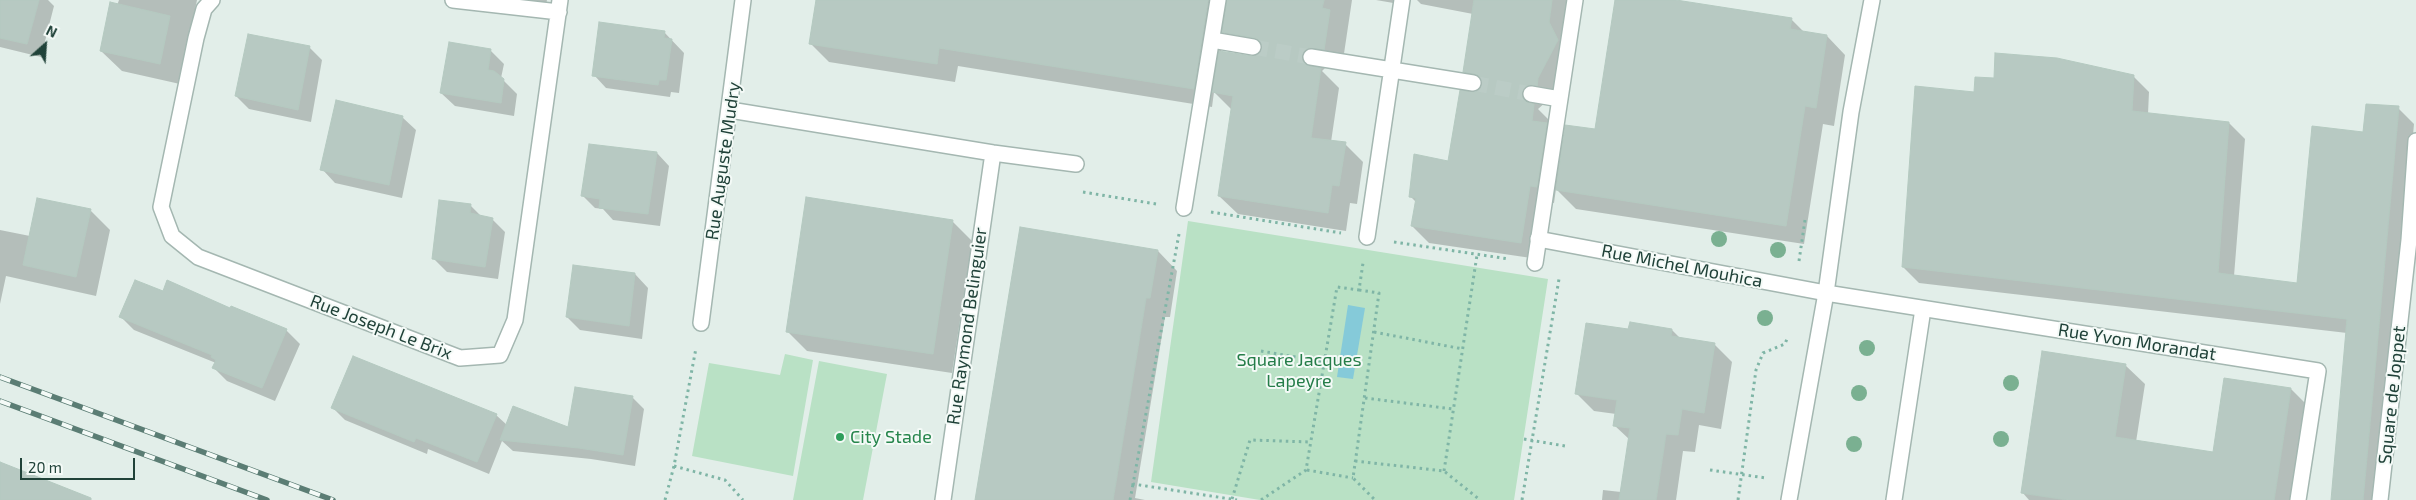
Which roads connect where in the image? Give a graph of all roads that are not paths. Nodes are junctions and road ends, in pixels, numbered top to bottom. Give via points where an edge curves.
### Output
1 (212, 0) edge
2 (453, 0) edge
3 (743, 0) edge
4 (1218, 0) edge
5 (1402, 0) edge
6 (1574, 0) edge
7 (1872, 0) edge
8 (559, 6) edge
9 (1212, 40) junction
10 (1253, 47) tunnel mouth
11 (1311, 57) tunnel mouth
12 (1391, 69) junction
13 (1473, 83) tunnel mouth
14 (1531, 94) tunnel mouth
15 (1560, 99) junction
16 (730, 110) junction
17 (2416, 141) edge
18 (993, 153) junction
19 (1076, 164) dead end
20 (1184, 208) road end
21 (1367, 237) road end
22 (1538, 238) junction
23 (1534, 263) road end
24 (1826, 293) junction
25 (1923, 309) junction
26 (701, 323) road end
27 (943, 500) edge
28 (1788, 500) edge
29 (1894, 500) edge
30 (2298, 500) edge
31 (2380, 500) edge

1 - 8 street, Rue Joseph Le Brix via 204,9 196,38 161,207 172,236 198,257 460,358 500,356 515,320
2 - 8 street, Rue Joseph Le Brix
3 - 16 street, Rue Auguste Mudry
4 - 9 street
5 - 12 street
6 - 15 street
7 - 24 street via 1851,112
9 - 10 street
9 - 20 street
11 - 12 street
12 - 13 street
12 - 21 street
14 - 15 street
15 - 22 street
16 - 18 street
16 - 26 street, Rue Auguste Mudry
17 - 31 street, Square de Joppet via 2409,240
18 - 19 street
18 - 27 street, Rue Raymond Belinguier
22 - 23 street
22 - 24 street, Rue Michel Mouhica
24 - 25 street, Rue Yvon Morandat
24 - 28 street
25 - 29 street
25 - 30 street, Rue Yvon Morandat via 2318,371

